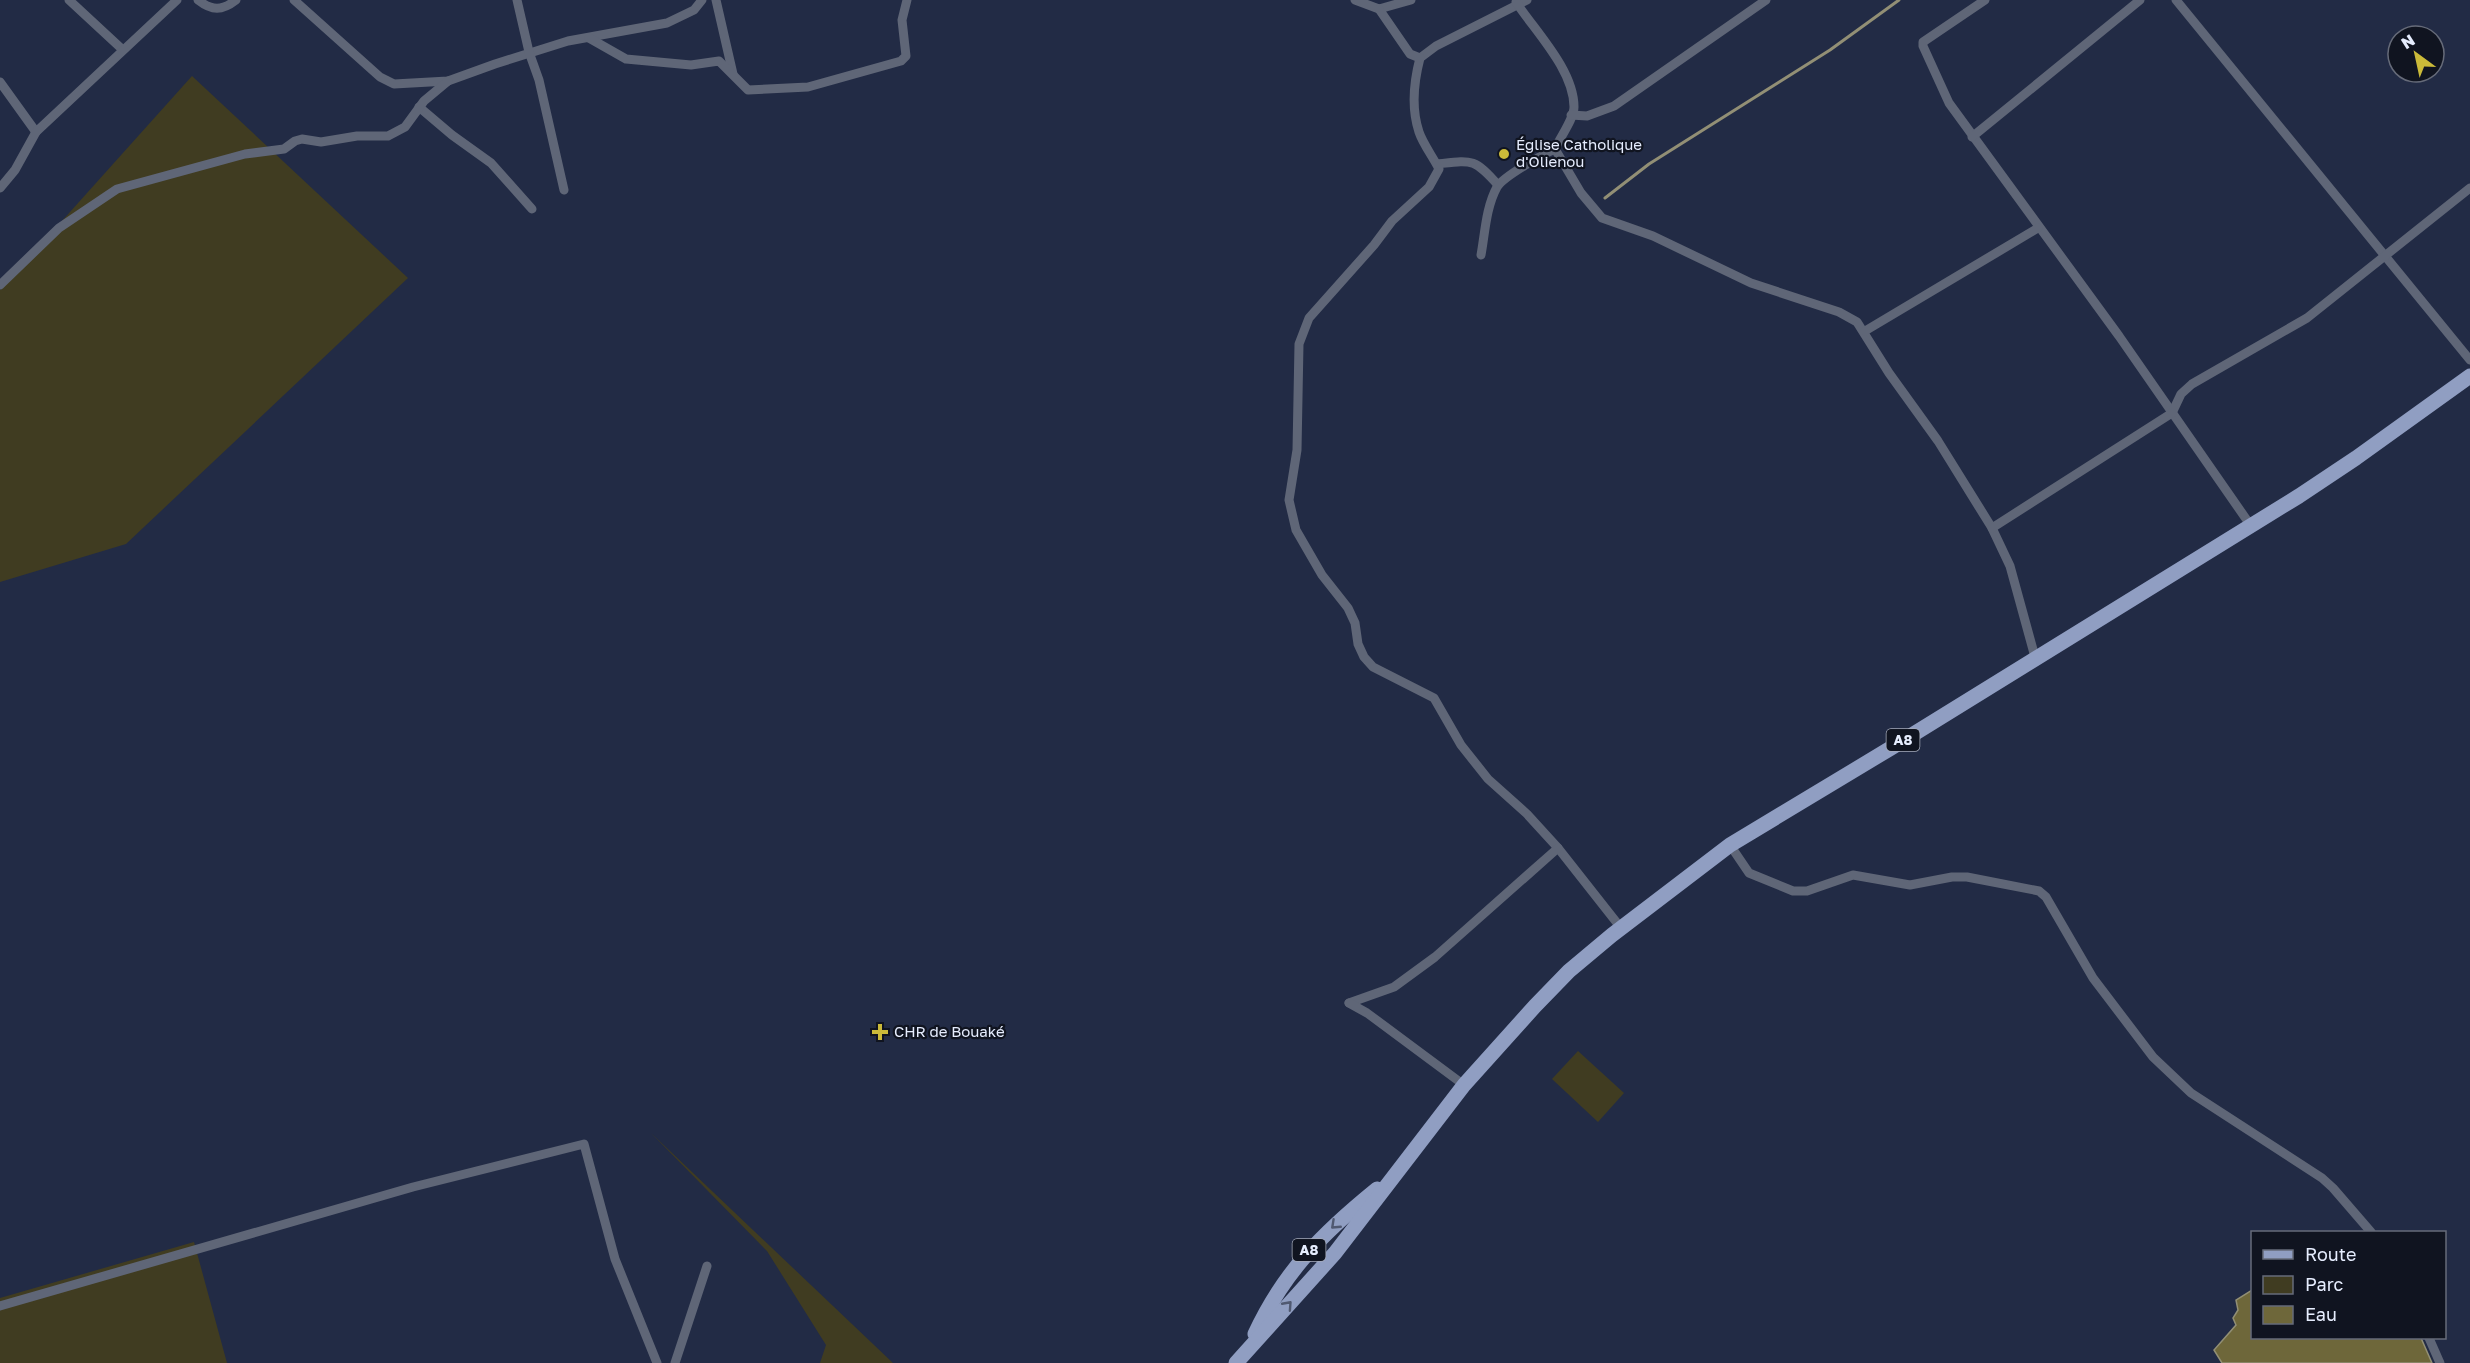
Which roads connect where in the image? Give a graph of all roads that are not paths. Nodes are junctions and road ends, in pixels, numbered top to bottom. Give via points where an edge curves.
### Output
1 (69, 0) edge
2 (177, 0) edge
3 (198, 0) edge
4 (236, 0) edge
5 (294, 0) edge
6 (517, 0) edge
7 (702, 0) edge
8 (716, 0) edge
9 (908, 0) edge
10 (1355, 0) edge
11 (1411, 0) edge
12 (1527, 0) edge
13 (1766, 0) edge
14 (1985, 0) edge
15 (2140, 0) edge
16 (2176, 0) edge
17 (1516, 2) edge
18 (1379, 9) junction
19 (589, 38) junction
20 (123, 50) junction
21 (529, 52) junction
22 (1420, 58) junction
23 (733, 75) junction
24 (448, 81) junction
25 (2, 89) edge
26 (419, 107) junction
27 (1571, 116) junction
28 (36, 132) junction
29 (1972, 137) junction
30 (1555, 149) junction
31 (1437, 164) junction
32 (1498, 185) junction
33 (0, 188) edge
34 (2470, 188) edge
35 (564, 190) dead end
36 (532, 209) dead end
37 (2038, 228) junction
38 (2385, 254) junction
39 (1481, 255) dead end
40 (0, 285) edge
41 (1865, 331) junction
42 (2470, 360) edge
43 (2470, 376) edge
44 (2172, 413) junction
45 (2251, 526) junction
46 (1992, 528) junction
47 (2035, 657) junction
48 (1730, 845) junction
49 (1558, 848) junction
50 (1621, 928) junction
51 (1464, 1085) junction
52 (1396, 1174) junction
53 (2369, 1231) edge
54 (707, 1266) dead end
55 (0, 1306) edge
56 (2429, 1339) edge
57 (1249, 1348) junction
58 (657, 1363) edge
59 (675, 1363) edge
60 (1236, 1363) edge
61 (2440, 1363) edge

1 - 20 street
2 - 20 street
3 - 4 street via 217,9 226,9
5 - 24 street via 380,77 394,84
6 - 21 street
7 - 19 street via 694,10 667,23
8 - 23 street
9 - 23 street via 902,20 906,56 895,64 808,87 765,90 748,90
10 - 18 street
11 - 18 street
12 - 17 street
13 - 27 street via 1614,106 1587,116
14 - 29 street via 1923,42 1945,95
15 - 29 street
16 - 38 street
17 - 22 street
17 - 27 street via 1555,54 1571,91
18 - 22 street via 1410,54
19 - 21 street
19 - 23 street via 626,59 691,64 719,61
20 - 28 street
21 - 24 street
21 - 35 street
22 - 31 street via 1414,105 1419,133
24 - 26 street
25 - 28 street
26 - 36 street via 491,163
26 - 40 street via 405,127 388,136 321,142 302,139 284,148 245,154 117,189 59,228
27 - 30 street
28 - 33 street
29 - 37 street
30 - 32 street
30 - 41 street via 1581,193 1602,218 1653,236 1751,282 1839,312
31 - 32 street via 1466,161 1480,165
31 - 49 street via 1439,169 1429,187 1392,221 1310,318 1299,344 1297,450 1289,500 1296,530 1322,575 1348,608 1364,657 1373,667 1434,698 1461,745 1488,779
32 - 39 street
34 - 38 street
37 - 41 street
37 - 44 street
38 - 42 street
38 - 44 street via 2307,318 2192,384 2181,394
41 - 46 street
43 - 45 main road, A8 via 2356,458
44 - 45 street
44 - 46 street
45 - 47 main road, A8
46 - 47 street via 2010,566
47 - 48 main road, A8
48 - 50 main road, A8
48 - 53 street via 1749,873 1793,891 1807,891 1853,875 1910,885 1967,877 2039,891 2093,978 2153,1057 2191,1094 2322,1178
49 - 50 street
49 - 51 street via 1435,957 1394,987 1349,1003
50 - 51 main road, A8 via 1569,971
51 - 52 main road, A8
57 -> 52 main road, A8 via 1335,1253
52 -> 57 main road, A8 via 1307,1252 1278,1290
54 - 59 street
55 - 58 street via 413,1187 584,1144 615,1259
56 - 61 street
57 - 60 main road, A8

